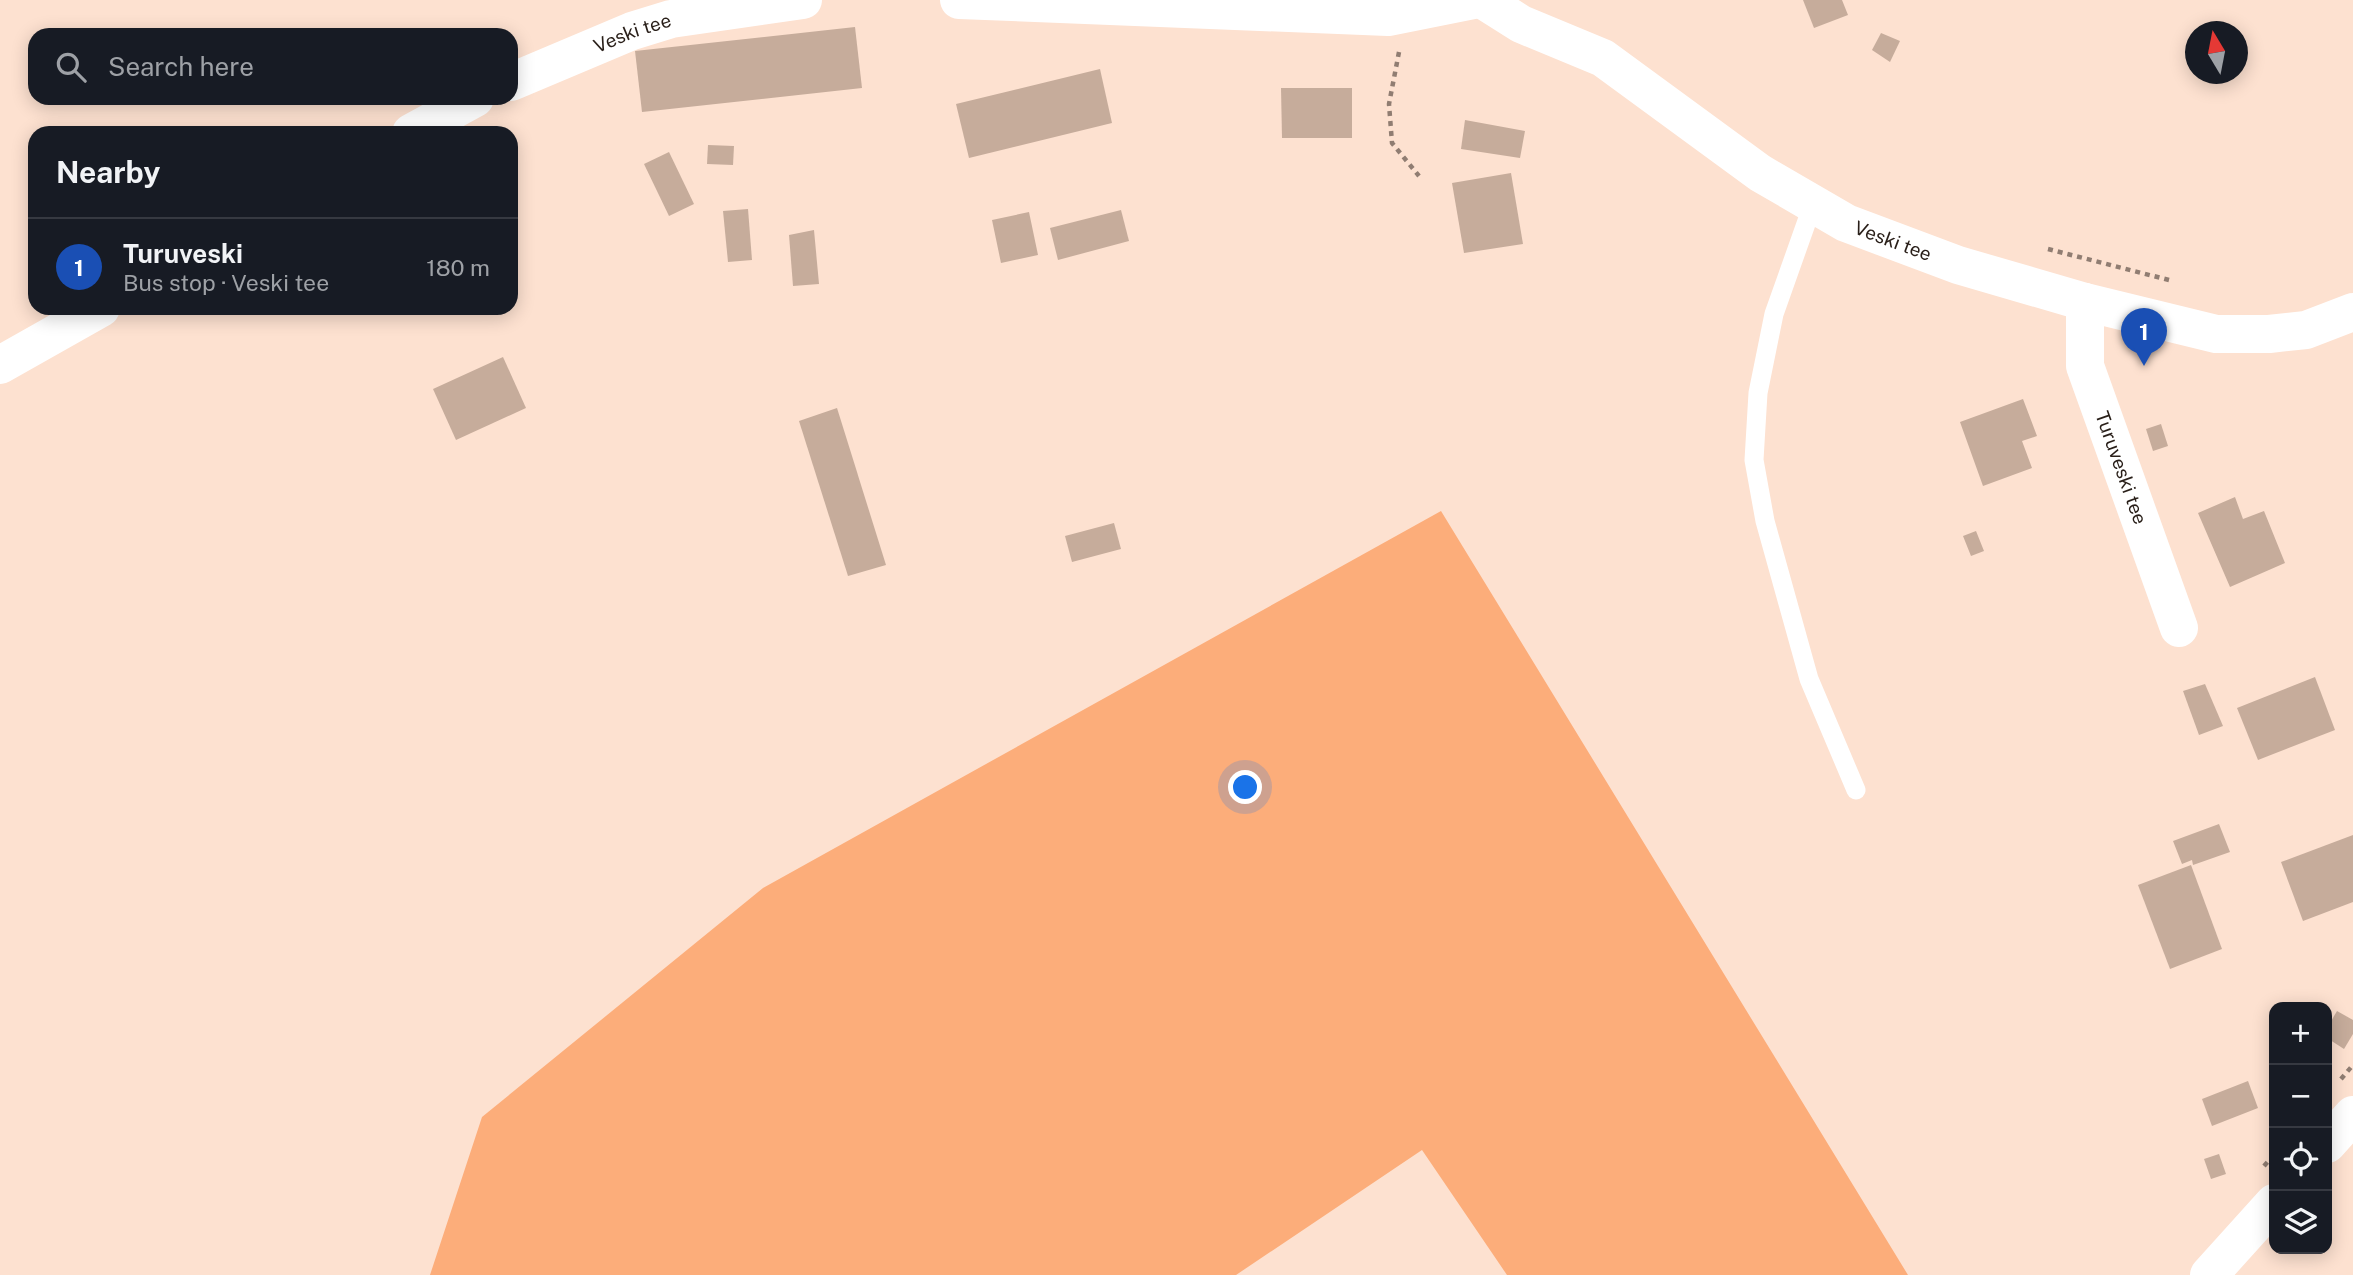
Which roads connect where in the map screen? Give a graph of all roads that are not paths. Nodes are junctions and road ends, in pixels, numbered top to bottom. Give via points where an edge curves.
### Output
1 (803, 0) edge
2 (959, 0) edge
3 (1473, 0) edge
4 (1483, 0) edge
5 (518, 79) edge
6 (462, 105) edge
7 (424, 126) edge
8 (1813, 204) junction
9 (2085, 302) junction
10 (2353, 312) edge
11 (89, 315) edge
12 (0, 365) edge
13 (2179, 628) dead end
14 (1856, 790) dead end
15 (2353, 1115) edge
16 (2332, 1138) edge
17 (2269, 1208) edge
18 (2209, 1275) edge

1 - 5 street, Veski tee via 671,19
2 - 3 street via 1388,16
4 - 8 street, Veski tee via 1521,24 1603,58 1760,173
6 - 7 street
8 - 9 street, Veski tee via 1846,223 1958,265
8 - 14 lane via 1774,314 1758,393 1754,460 1765,521 1809,679
9 - 10 street, Veski tee via 2217,334 2306,330
9 - 13 street, Turuveski tee via 2085,366
11 - 12 street
15 - 16 street
17 - 18 street

